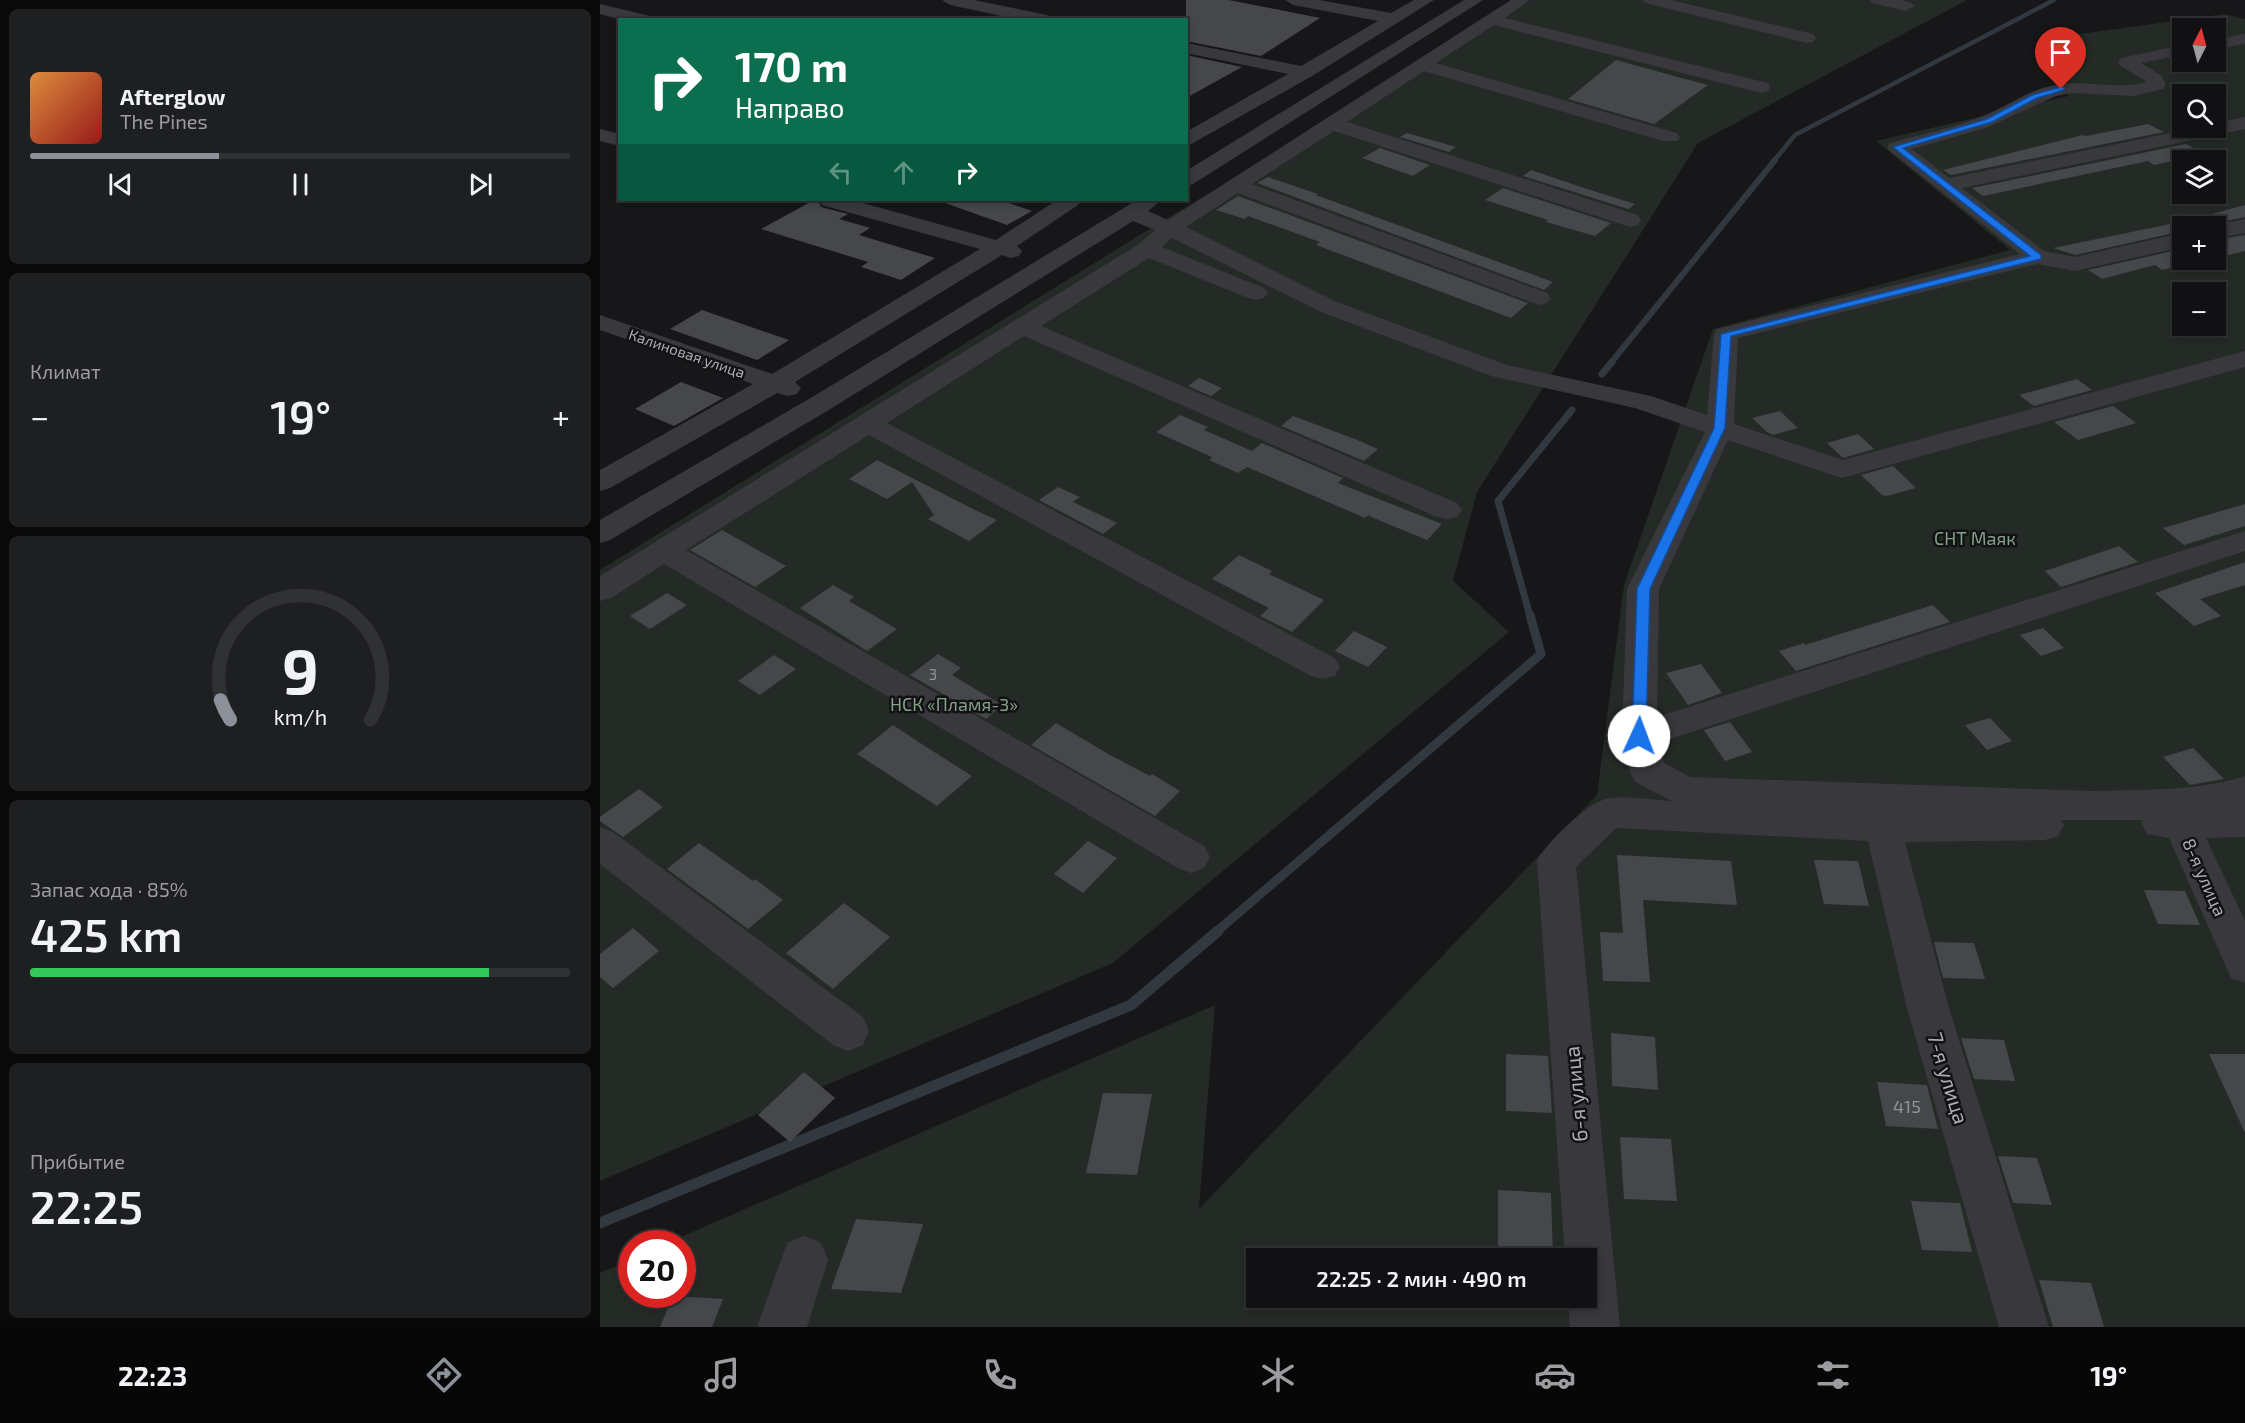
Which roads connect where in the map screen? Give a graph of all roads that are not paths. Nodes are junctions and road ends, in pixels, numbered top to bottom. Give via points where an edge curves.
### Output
1 (950, 0) edge
2 (1293, 0) edge
3 (1426, 0) edge
4 (1475, 0) edge
5 (1522, 0) edge
6 (1651, 0) edge
7 (1878, 0) edge
8 (1906, 6) dead end
9 (600, 9) edge
10 (636, 18) edge
11 (1037, 18) edge
12 (1394, 19) junction
13 (1493, 20) junction
14 (1807, 38) dead end
15 (2245, 39) edge
16 (2226, 42) edge
17 (1188, 48) edge
18 (2172, 52) edge
19 (1423, 65) junction
20 (1306, 72) junction
21 (1761, 87) dead end
22 (2245, 123) edge
23 (1333, 124) junction
24 (600, 135) edge
25 (1670, 137) dead end
26 (618, 140) edge
27 (1188, 140) edge
28 (1188, 179) edge
29 (1236, 185) junction
30 (1944, 185) junction
31 (834, 201) edge
32 (1068, 201) edge
33 (1141, 206) edge
34 (1630, 220) dead end
35 (2245, 225) edge
36 (1170, 228) junction
37 (2226, 230) edge
38 (2172, 242) edge
39 (999, 247) junction
40 (1147, 249) junction
41 (2037, 257) junction
42 (1046, 265) junction
43 (1539, 298) dead end
44 (600, 322) edge
45 (1023, 327) junction
46 (2245, 359) edge
47 (775, 383) junction
48 (1508, 389) dead end
49 (823, 402) junction
50 (867, 423) junction
51 (1720, 428) junction
52 (668, 443) junction
53 (694, 477) junction
54 (600, 483) edge
55 (1447, 510) dead end
56 (600, 532) edge
57 (2245, 541) edge
58 (663, 550) junction
59 (600, 590) edge
60 (1323, 667) dead end
61 (1639, 736) junction
62 (2245, 791) edge
63 (2180, 822) junction
64 (2245, 822) edge
65 (1883, 828) junction
66 (600, 843) edge
67 (1191, 857) dead end
68 (2245, 965) edge
69 (848, 1031) dead end
70 (804, 1260) dead end
71 (782, 1327) edge
72 (1595, 1327) edge
73 (2024, 1327) edge

1 - 11 street
2 - 12 street
3 - 12 street
4 - 28 street
5 - 13 street
6 - 14 street
7 - 8 street
9 - 10 street
12 - 20 street
13 - 19 street
13 - 21 street
15 - 16 street
17 - 20 street
18 - 30 street via 2127,62 2156,80 2157,85 2148,89 2061,89 2034,96 1989,120 1897,147
19 - 23 street
19 - 25 street
20 - 27 street
22 - 30 street
23 - 29 street
23 - 34 street
24 - 26 street
29 - 36 street
29 - 43 street
30 - 41 street
31 - 39 street
32 - 39 street
33 - 36 street
33 - 42 street
35 - 37 street
36 - 40 street
36 - 51 street via 1329,307 1500,371 1642,402
38 - 41 street via 2075,264
39 - 42 street
39 - 47 street
40 - 45 street
40 - 48 street via 1412,356
41 - 51 street via 1726,334
42 - 49 street
44 - 47 street, Калиновая улица
45 - 50 street
45 - 55 street
46 - 51 street via 1842,469
47 - 49 street, Калиновая улица
47 - 52 street
49 - 53 street
50 - 58 street
50 - 60 street
51 - 61 street via 1643,589
52 - 53 street
52 - 54 street
53 - 56 street
57 - 61 street
58 - 59 street
58 - 67 street
61 - 62 street via 1648,772 1686,791 2092,806 2151,805
63 - 64 street
63 - 65 street
63 - 68 street, 8-я улица
65 - 72 street, 6-я улица via 1608,813 1556,861
65 - 73 street, 7-я улица via 1928,1008
66 - 69 street
70 - 71 street

